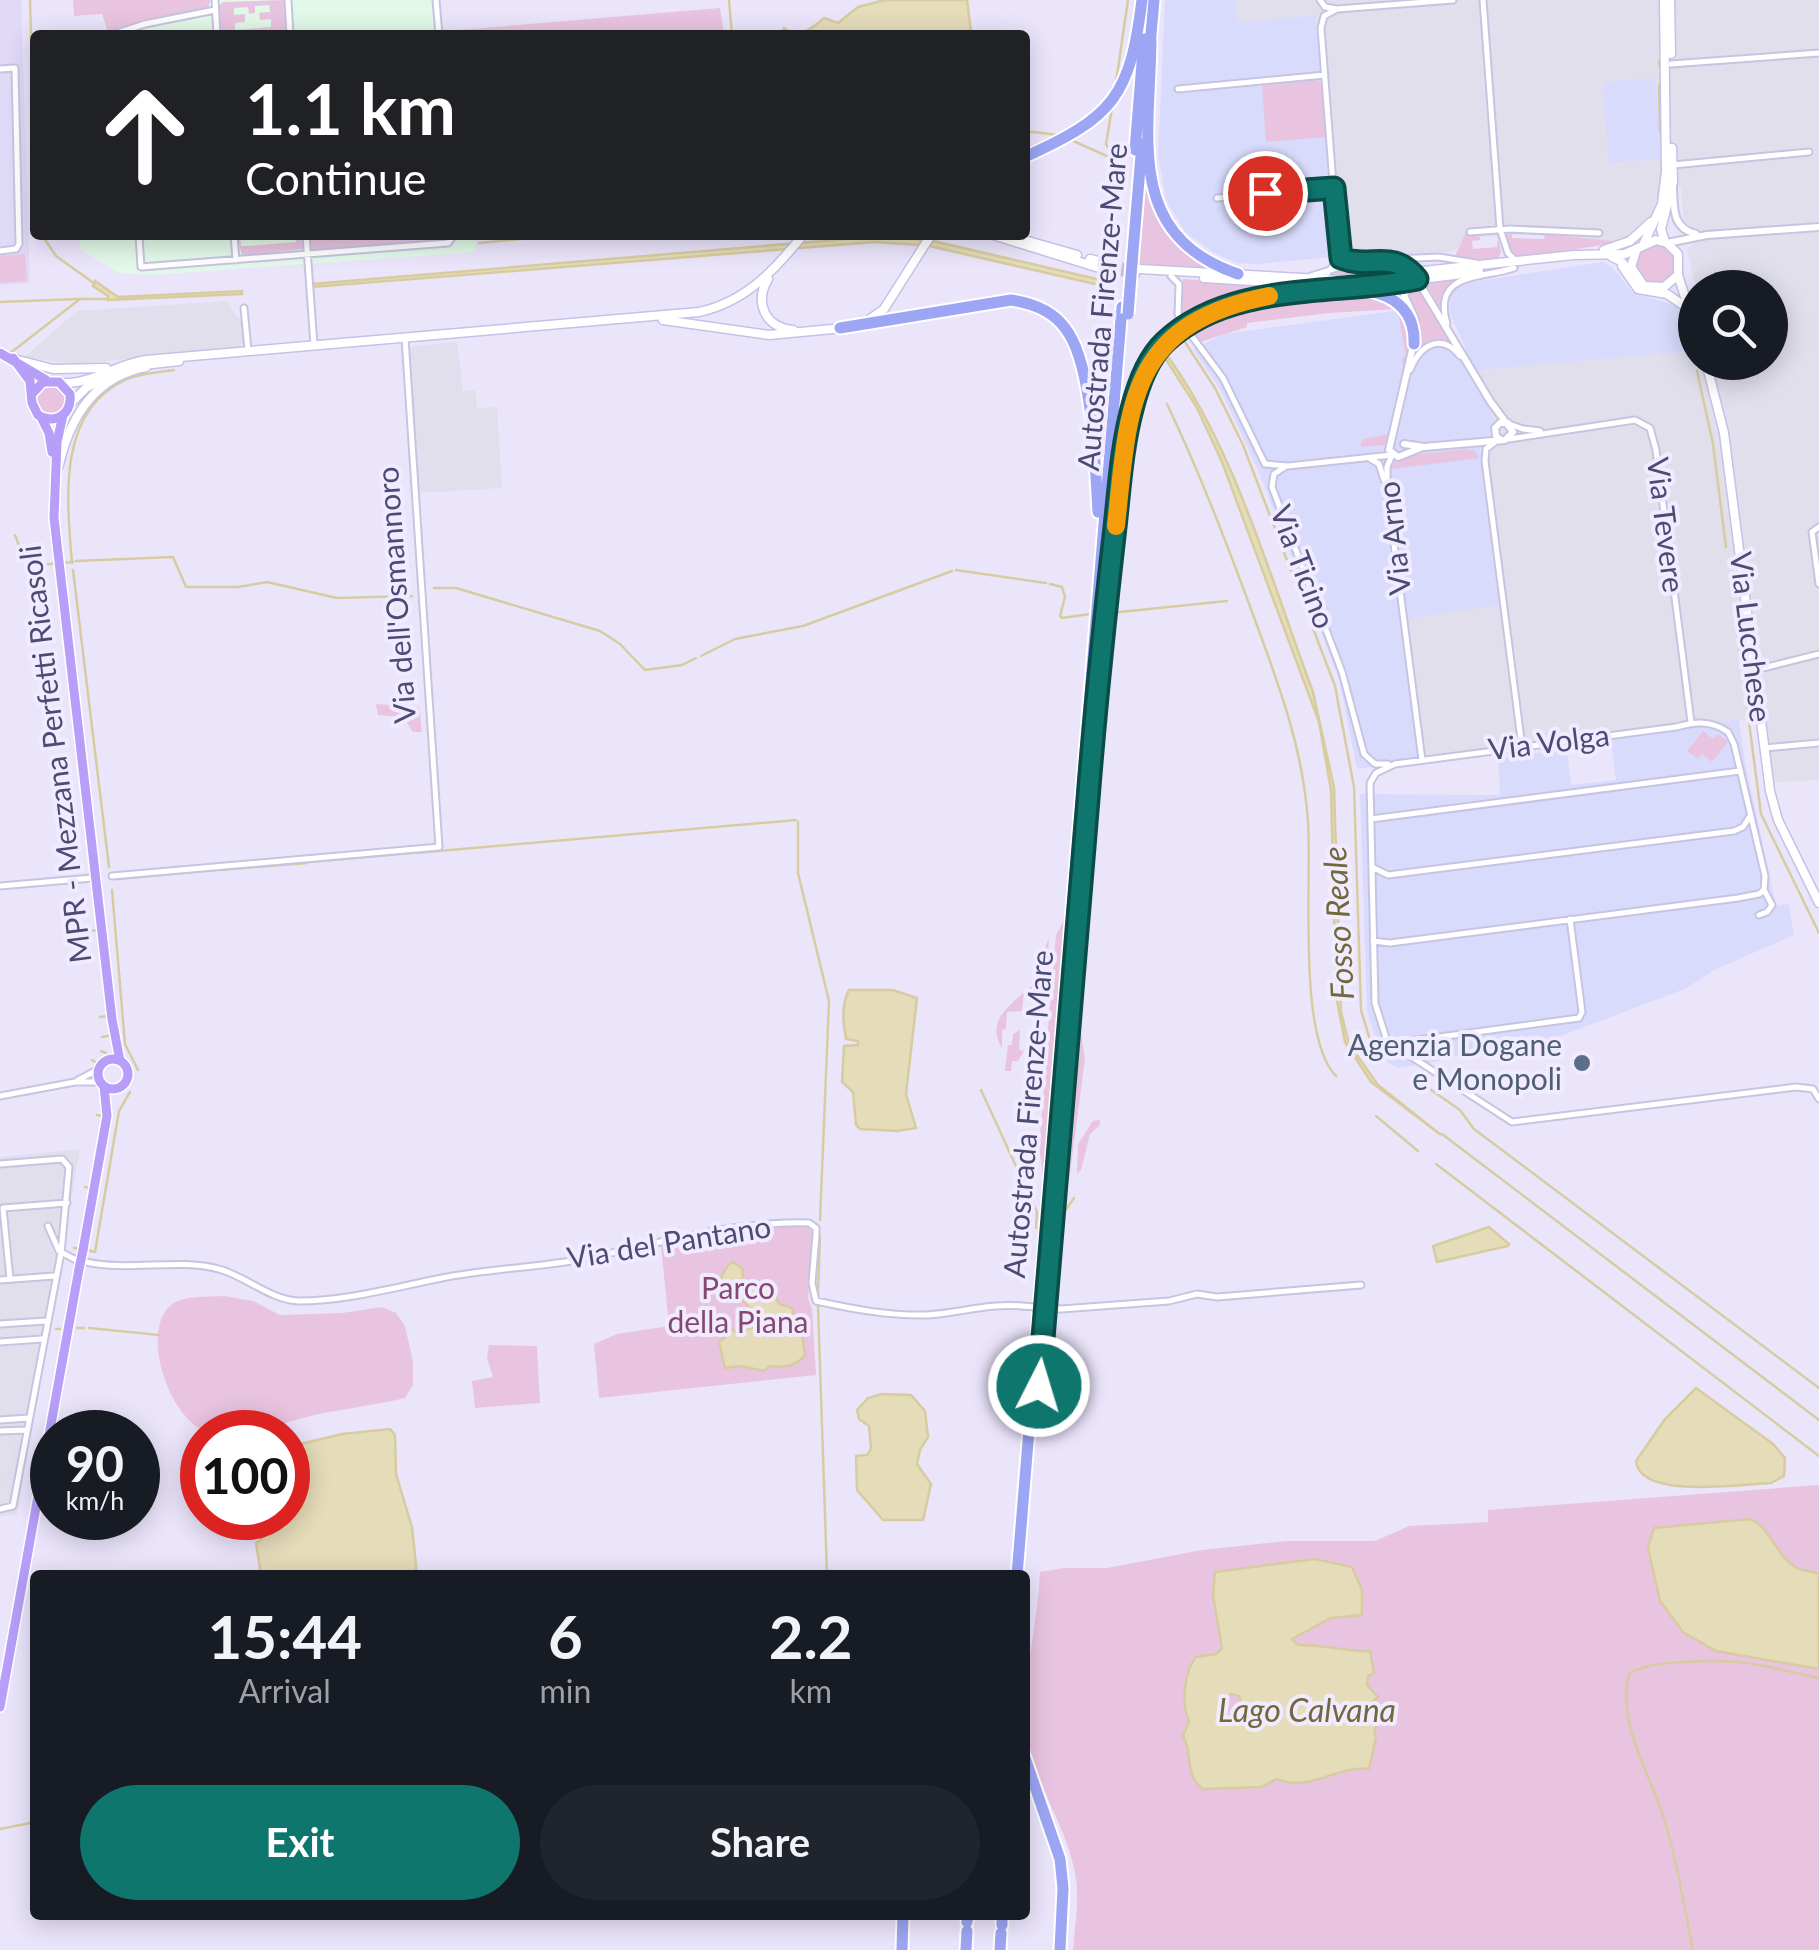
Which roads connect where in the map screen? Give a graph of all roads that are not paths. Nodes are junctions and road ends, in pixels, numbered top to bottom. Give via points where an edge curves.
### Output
1 (215, 0) edge
2 (288, 0) edge
3 (436, 0) edge
4 (1148, 0) edge
5 (1320, 0) edge
6 (1379, 0) edge
7 (1453, 0) edge
8 (1483, 0) edge
9 (1667, 0) edge
10 (1392, 5) junction
11 (1366, 7) junction
12 (1338, 9) junction
13 (216, 10) junction
14 (1322, 28) junction
15 (127, 30) edge
16 (218, 30) edge
17 (290, 30) edge
18 (439, 30) edge
19 (1150, 40) junction
20 (1819, 53) edge
21 (1671, 64) junction
22 (0, 69) edge
23 (1325, 76) junction
24 (1178, 90) dead end
25 (1809, 152) dead end
26 (1030, 155) edge
27 (1672, 166) junction
28 (1673, 182) junction
29 (1334, 188) junction
30 (1216, 198) dead end
31 (1658, 215) junction
32 (1819, 227) edge
33 (1500, 230) junction
34 (1470, 232) dead end
35 (1599, 233) dead end
36 (1726, 234) junction
37 (1707, 235) junction
38 (139, 240) edge
39 (234, 240) edge
40 (306, 240) edge
41 (450, 240) edge
42 (798, 240) edge
43 (927, 240) edge
44 (1011, 240) edge
45 (1023, 240) edge
46 (1666, 242) junction
47 (1642, 244) junction
48 (1504, 245) junction
49 (1338, 248) junction
50 (0, 251) edge
51 (307, 254) junction
52 (1678, 254) junction
53 (1574, 255) junction
54 (1600, 258) junction
55 (236, 260) junction
56 (1385, 260) junction
57 (1360, 261) junction
58 (1518, 265) junction
59 (1490, 266) junction
60 (1134, 267) junction
61 (774, 270) junction
62 (1678, 270) edge
63 (1327, 273) junction
64 (1238, 274) junction
65 (1678, 275) edge
66 (1171, 276) junction
67 (1417, 276) junction
68 (1294, 279) junction
69 (1638, 280) junction
70 (1668, 286) junction
71 (1353, 290) junction
72 (1678, 296) edge
73 (1678, 299) edge
74 (244, 308) dead end
75 (649, 318) junction
76 (1185, 327) junction
77 (840, 328) junction
78 (812, 332) junction
79 (1450, 332) junction
80 (407, 338) junction
81 (1414, 344) junction
82 (314, 346) junction
83 (297, 347) junction
84 (248, 350) junction
85 (8, 356) edge
86 (160, 364) junction
87 (116, 367) junction
88 (1409, 373) junction
89 (1476, 379) junction
90 (49, 380) junction
91 (1711, 380) edge
92 (61, 383) junction
93 (32, 394) junction
94 (70, 404) junction
95 (63, 415) junction
96 (41, 416) junction
97 (1509, 424) junction
98 (1495, 430) junction
99 (1552, 431) junction
100 (1503, 440) junction
101 (1392, 442) junction
102 (1469, 442) junction
103 (1404, 444) junction
104 (1460, 444) junction
105 (1424, 447) junction
106 (1404, 454) junction
107 (1392, 456) junction
108 (1366, 457) junction
109 (1484, 460) junction
110 (1288, 466) junction
111 (54, 477) junction
112 (1387, 490) junction
113 (1819, 527) edge
114 (1819, 584) edge
115 (1099, 620) junction
116 (1819, 654) edge
117 (1755, 670) junction
118 (1691, 722) junction
119 (1819, 744) edge
120 (1522, 747) junction
121 (1764, 748) junction
122 (1422, 760) junction
123 (1395, 764) junction
124 (1740, 771) junction
125 (1750, 813) junction
126 (1370, 819) junction
127 (1734, 830) junction
128 (1756, 841) junction
129 (1371, 860) junction
130 (1388, 875) junction
131 (112, 876) dead end
132 (95, 879) junction
133 (0, 886) edge
134 (1764, 890) junction
135 (1372, 891) junction
136 (1819, 903) edge
137 (1759, 915) dead end
138 (1570, 919) junction
139 (1373, 941) junction
140 (113, 1029) junction
141 (1392, 1044) junction
142 (120, 1060) junction
143 (102, 1065) junction
144 (75, 1082) junction
145 (102, 1084) junction
146 (118, 1088) junction
147 (0, 1096) edge
148 (1819, 1099) edge
149 (107, 1116) junction
150 (0, 1164) edge
151 (67, 1203) junction
152 (2, 1208) edge
153 (48, 1226) dead end
154 (61, 1253) junction
155 (81, 1260) junction
156 (54, 1276) junction
157 (10, 1279) junction
158 (0, 1280) edge
159 (1362, 1285) dead end
160 (46, 1320) junction
161 (0, 1324) edge
162 (42, 1339) junction
163 (0, 1342) edge
164 (28, 1418) junction
165 (0, 1420) edge
166 (26, 1430) junction
167 (0, 1431) edge
168 (0, 1509) edge
169 (1020, 1570) edge
170 (0, 1707) edge
171 (1030, 1772) edge
172 (903, 1920) edge
173 (968, 1923) edge
174 (1002, 1925) edge
175 (902, 1950) edge
176 (966, 1950) edge
177 (1000, 1950) edge
178 (1060, 1950) edge

1 - 13 street
2 - 17 street
3 - 18 street
4 - 19 highway, Autostrada Firenze-Mare
4 - 26 highway via 1134,59 1109,105 1074,134
4 - 60 highway, Autostrada Firenze-Mare
5 - 12 street
5 - 14 street
6 - 10 street
6 - 11 street
7 - 10 street
8 - 33 street
9 - 21 main road
9 - 31 main road via 1667,156
10 - 11 street
11 - 12 street
12 - 14 street via 1326,14
13 - 15 street
13 - 16 street
14 - 23 street
19 - 60 highway, Autostrada Firenze-Mare
19 - 64 highway via 1149,158 1159,210 1191,251
20 - 21 street
21 - 27 main road
22 - 50 street via 15,70 19,244
23 - 24 street
23 - 29 street
25 - 27 street
27 - 28 main road
28 - 37 street via 1678,224
28 - 46 main road via 1661,229
29 - 30 street
29 - 49 street
31 - 47 main road
31 - 53 main road via 1624,244
32 - 36 street
33 - 34 street
33 - 35 street
33 - 48 street
36 - 37 street
36 - 52 street via 1683,242
37 - 46 street
38 - 55 street via 142,267
39 - 55 street
40 - 51 street
41 - 51 street
42 - 61 main road
43 - 77 main road via 879,314
44 - 45 main road via 1110,268
46 - 47 main road
46 - 52 main road
47 - 53 main road via 1624,254
47 - 69 main road via 1631,263
48 - 58 street
48 - 59 street via 1503,258
49 - 57 street via 1342,259
49 - 63 street
51 - 55 street
51 - 82 street
52 - 62 main road
53 - 58 main road
54 - 58 main road
54 - 69 main road via 1618,259
54 - 73 main road via 1617,261 1638,289
56 - 57 street
56 - 59 street via 1444,257
56 - 67 street
57 - 63 street
58 - 59 main road
58 - 67 main road
58 - 79 street via 1452,286 1444,304
59 - 67 main road
60 - 64 main road
60 - 66 main road
60 - 115 highway, Autostrada Firenze-Mare, bridge
61 - 75 main road via 718,306
61 - 78 main road via 762,293 764,313 776,326
63 - 68 street
64 - 68 main road
65 - 70 main road
66 - 67 main road via 1318,285
66 - 76 street, Via Ticino via 1179,284 1178,314
67 - 68 main road
67 - 71 highway
67 - 79 street
67 - 81 street, Via Arno via 1404,295 1415,319
69 - 70 main road via 1652,288
70 - 72 main road
71 - 76 highway via 1254,298
71 - 81 highway via 1382,293 1401,306
74 - 84 street
75 - 78 main road via 769,335
75 - 80 main road
76 - 110 street, Via Ticino via 1223,378 1262,461
76 - 115 highway, bridge via 1162,346 1139,386
77 - 78 main road
77 - 115 highway via 1011,300 1039,307 1065,326 1082,360 1093,452
79 - 89 street
80 - 82 main road
80 - 131 street, Via dell'Osmannoro via 439,847
81 - 88 street, Via Arno
82 - 83 main road
83 - 84 main road
83 - 86 main road
84 - 87 main road
85 - 87 main road via 53,370
85 - 90 main road
85 - 93 main road via 30,381
86 - 94 main road via 117,371
86 - 111 main road via 118,376 95,392 68,433
87 - 92 main road via 83,382
88 - 89 street via 1424,348 1442,343
88 - 101 street, Via Arno
89 - 97 street
90 - 92 main road
90 - 93 main road
91 - 117 main road, Via Lucchese via 1724,433
92 - 94 main road
93 - 96 main road
94 - 95 main road
95 - 96 main road
95 - 111 main road, MPR - Mezzana Perfetti Ricasoli
96 - 111 main road, MPR - Mezzana Perfetti Ricasoli
97 - 98 street
97 - 99 street, Via Tevere
97 - 100 street via 1513,432
98 - 100 street
98 - 102 street
99 - 100 street, Via Tevere
99 - 118 street, Via Tevere via 1640,420 1650,428
100 - 102 street
100 - 109 street via 1486,449
101 - 103 street
101 - 107 street, Via Arno
102 - 104 street
103 - 105 street
103 - 106 street
104 - 105 street
104 - 109 street via 1475,446
105 - 106 street
106 - 107 street
107 - 108 street
107 - 112 street, Via Arno
108 - 110 street
108 - 112 street via 1379,464
109 - 120 street
110 - 123 street, Via Ticino via 1274,474 1272,487 1342,672 1364,754 1375,764
111 - 132 main road, MPR - Mezzana Perfetti Ricasoli
112 - 122 street, Via Arno
113 - 114 street via 1812,532
115 - 169 highway, Autostrada Firenze-Mare
116 - 117 street
117 - 121 main road, Via Lucchese
118 - 120 street, Via Volga
118 - 124 street via 1728,732
119 - 121 street
120 - 122 street, Via Volga
121 - 136 main road, Via Lucchese via 1775,811
122 - 123 street, Via Volga
123 - 126 street via 1372,779
124 - 125 street
124 - 126 street
125 - 127 street
125 - 128 street
126 - 129 street
127 - 128 street
127 - 130 street
128 - 134 street
129 - 130 street via 1376,872
129 - 135 street
130 - 135 street
132 - 133 street
132 - 140 main road, MPR - Mezzana Perfetti Ricasoli
134 - 137 street via 1772,905
134 - 138 street
135 - 139 street
138 - 139 street
138 - 141 street via 1582,1012 1577,1019
139 - 141 street via 1376,1015
140 - 142 main road, MPR - Mezzana Perfetti Ricasoli
140 - 143 main road, MPR - Mezzana Perfetti Ricasoli
141 - 148 street via 1512,1122 1796,1088 1815,1091
142 - 143 main road
142 - 146 main road via 128,1074
143 - 144 street
143 - 145 main road
144 - 145 street
144 - 147 street
145 - 146 main road
145 - 149 main road
146 - 149 main road
149 - 155 main road
150 - 151 street via 62,1159 69,1167
151 - 152 street
151 - 154 street
152 - 157 street
153 - 154 street
154 - 155 street, Via del Pantano
154 - 156 street
155 - 159 street, Via del Pantano, bridge via 133,1268 206,1267 299,1300 735,1229 810,1223 816,1228 816,1301 866,1312 925,1315 988,1304 1060,1309
155 - 170 main road
156 - 157 street
156 - 160 street
157 - 158 street
160 - 161 street
160 - 162 street
162 - 163 street
162 - 164 street
164 - 165 street
164 - 166 street
166 - 167 street
166 - 168 street via 12,1508
171 - 178 highway via 1060,1858
172 - 175 highway
173 - 176 highway
174 - 177 highway

